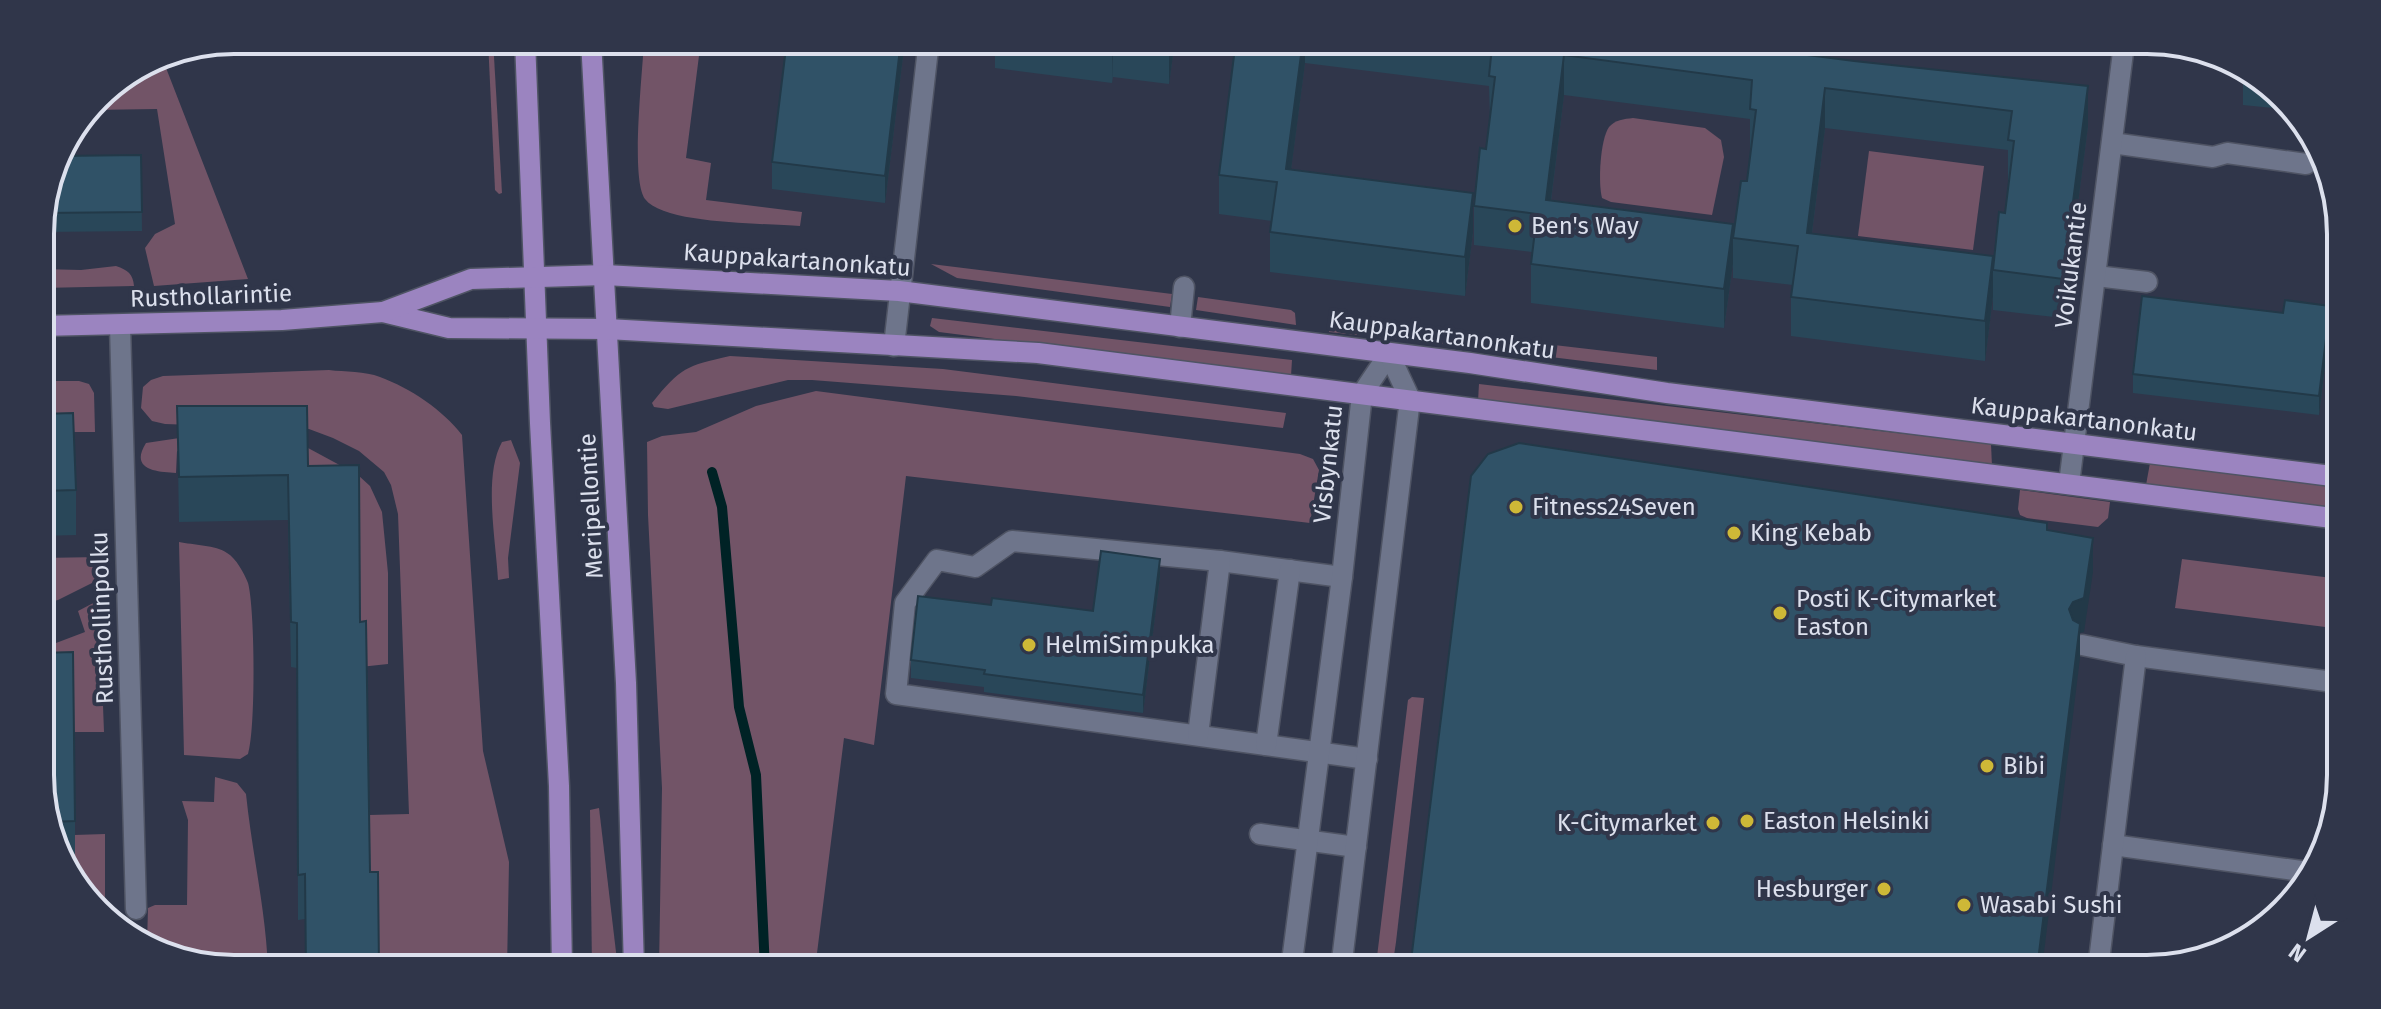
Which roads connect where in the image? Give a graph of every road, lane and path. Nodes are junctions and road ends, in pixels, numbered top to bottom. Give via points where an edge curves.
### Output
1 (526, 54) edge
2 (592, 54) edge
3 (927, 54) edge
4 (2123, 54) edge
5 (2112, 143) junction
6 (2306, 164) dead end
7 (605, 275) junction
8 (2096, 276) junction
9 (534, 278) junction
10 (2147, 282) dead end
11 (1184, 287) dead end
12 (899, 291) junction
13 (383, 312) junction
14 (54, 326) edge
15 (120, 326) junction
16 (536, 327) junction
17 (1180, 327) junction
18 (607, 329) junction
19 (894, 346) junction
20 (1389, 354) junction
21 (1362, 394) junction
22 (1410, 399) junction
23 (2075, 444) junction
24 (2327, 475) edge
25 (2069, 484) junction
26 (2327, 517) edge
27 (1220, 561) junction
28 (1290, 570) junction
29 (1342, 577) junction
30 (2082, 645) edge
31 (2136, 656) junction
32 (2327, 681) edge
33 (1198, 735) junction
34 (1266, 745) junction
35 (1320, 752) junction
36 (1367, 759) junction
37 (1260, 834) dead end
38 (1309, 840) junction
39 (2113, 845) junction
40 (1356, 847) junction
41 (2299, 871) edge
42 (136, 909) dead end
43 (562, 955) edge
44 (634, 955) edge
45 (1293, 955) edge
46 (1343, 955) edge
47 (2100, 955) edge

1 - 9 main road, Meripellontie
2 - 7 main road, Meripellontie
3 - 12 street
4 - 5 street, Voikukantie
5 - 6 street
5 - 8 street, Voikukantie
7 - 9 main road, Kauppakartanonkatu
7 - 12 main road, Kauppakartanonkatu
7 - 18 main road, Meripellontie
8 - 10 street
8 - 23 street, Voikukantie
9 - 13 main road, Rusthollarintie via 471,279
9 - 16 main road, Meripellontie
11 - 17 street
12 - 17 main road, Kauppakartanonkatu
12 - 19 street
13 - 15 main road, Rusthollarintie
13 - 16 main road, Rusthollarintie via 449,328
14 - 15 main road, Rusthollarintie
15 - 42 street, Rusthollinpolku
16 - 18 main road
16 - 43 main road, Meripellontie via 559,786
17 - 20 main road, Kauppakartanonkatu
18 - 19 main road
18 - 44 main road, Meripellontie
19 - 21 main road via 1038,353
20 - 21 street, Visbynkatu
20 - 22 street
20 - 23 main road, Kauppakartanonkatu
21 - 22 main road
21 - 29 street, Visbynkatu
22 - 25 main road
22 - 36 street
23 - 24 main road, Kauppakartanonkatu
23 - 25 street, Voikukantie
25 - 26 main road
27 - 28 street
27 - 33 street
27 - 33 street via 1012,541 975,567 937,560 905,603 896,694
28 - 29 street
28 - 34 street
29 - 35 street, Visbynkatu
30 - 31 street
31 - 32 street
31 - 39 street
33 - 34 street
34 - 35 street
35 - 36 street
35 - 38 street, Visbynkatu
36 - 40 street
37 - 38 street
38 - 40 street
38 - 45 street, Visbynkatu
39 - 41 street
39 - 47 street
40 - 46 street

